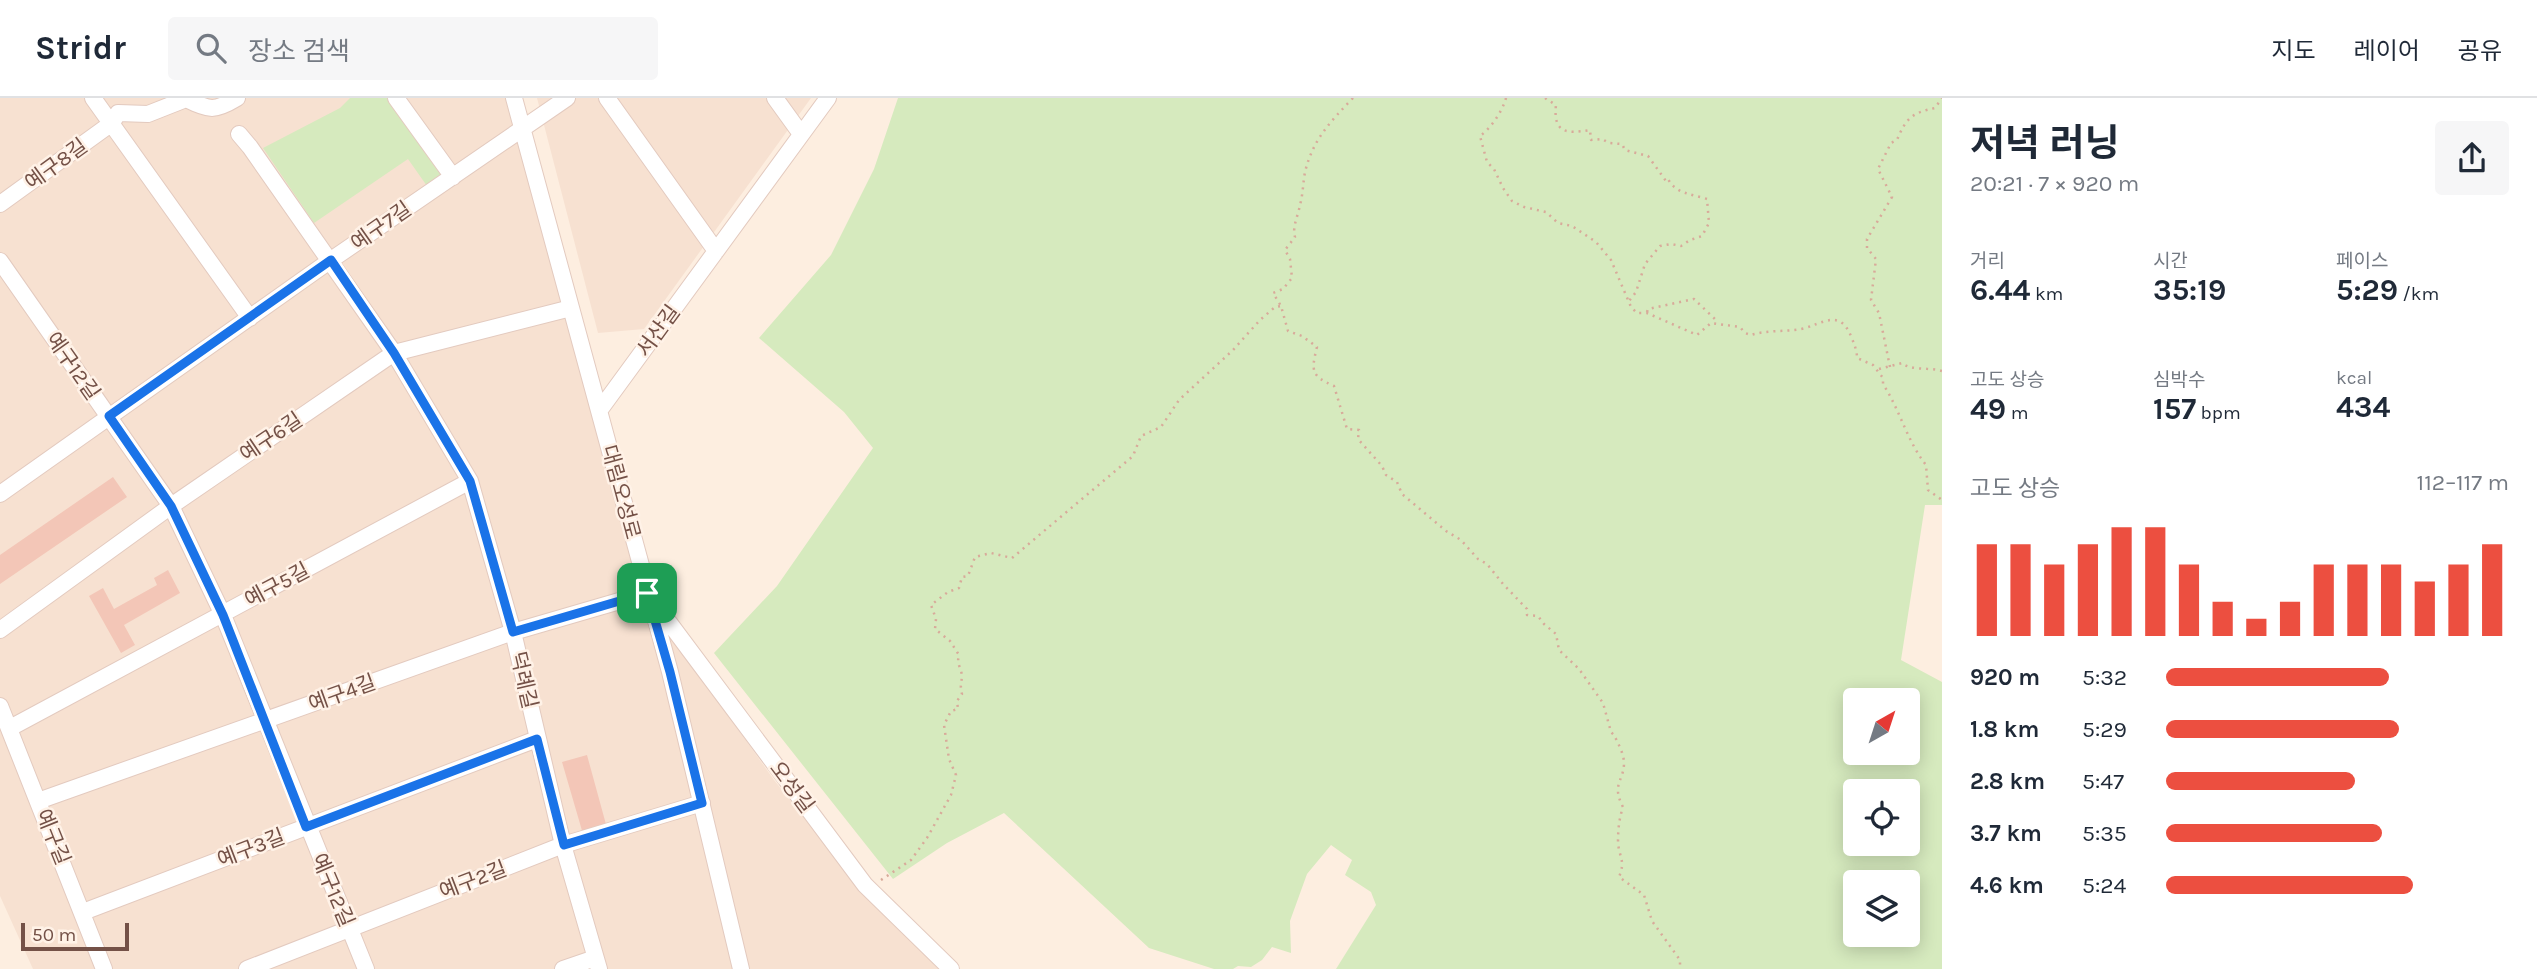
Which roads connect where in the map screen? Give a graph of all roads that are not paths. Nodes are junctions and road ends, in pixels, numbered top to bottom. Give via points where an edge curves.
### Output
1 (93, 98) edge
2 (237, 98) edge
3 (396, 98) edge
4 (514, 98) edge
5 (568, 98) edge
6 (607, 98) edge
7 (775, 98) edge
8 (828, 98) edge
9 (186, 99) edge
10 (112, 123) junction
11 (522, 128) junction
12 (239, 134) dead end
13 (801, 134) junction
14 (453, 177) junction
15 (0, 204) edge
16 (716, 251) junction
17 (331, 260) junction
18 (0, 261) edge
19 (571, 308) junction
20 (250, 317) junction
21 (394, 353) junction
22 (599, 411) junction
23 (109, 416) junction
24 (470, 481) junction
25 (0, 494) edge
26 (171, 506) junction
27 (647, 593) junction
28 (223, 615) junction
29 (0, 630) edge
30 (513, 632) junction
31 (0, 706) edge
32 (265, 721) junction
33 (10, 728) junction
34 (537, 739) junction
35 (38, 801) junction
36 (702, 803) junction
37 (306, 827) junction
38 (564, 845) junction
39 (83, 912) junction
40 (350, 928) junction
41 (595, 965) edge
42 (104, 969) edge
43 (247, 969) edge
44 (366, 969) edge
45 (563, 969) edge
46 (741, 969) edge
47 (951, 969) edge

1 - 10 street
2 - 9 street via 208,109
3 - 14 street
4 - 11 street, 대림오성로
5 - 11 street, 예구7길
6 - 16 street
7 - 13 street
8 - 13 street, 서산길
9 - 10 street, 예구8길 via 148,114 118,113
10 - 15 street, 예구8길
10 - 20 street
11 - 14 street, 예구7길
11 - 19 street, 대림오성로
12 - 17 street, 덕례길
13 - 16 street, 서산길
14 - 17 street, 예구7길
16 - 22 street, 서산길
17 - 20 street, 예구7길
17 - 21 street, 덕례길
18 - 23 street, 예구12길
19 - 21 street, 예구6길
19 - 22 street, 대림오성로
20 - 23 street, 예구7길
21 - 24 street, 덕례길
21 - 26 street, 예구6길
22 - 27 street, 대림오성로
23 - 25 street, 예구7길
23 - 26 street, 예구12길
24 - 28 street, 예구5길
24 - 30 street, 덕례길
26 - 28 street, 예구12길
26 - 29 street, 예구6길
27 - 30 street, 예구4길
27 - 36 street, 대림오성로
27 - 47 street, 오성길 via 866,885
28 - 32 street, 예구12길
28 - 33 street, 예구5길
30 - 32 street, 예구4길
30 - 34 street, 덕례길
31 - 33 street, 예구길
32 - 35 street, 예구4길
32 - 37 street, 예구12길
33 - 35 street, 예구길
34 - 37 street, 예구3길
34 - 38 street, 덕례길
35 - 39 street, 예구길
36 - 38 street, 예구2길
36 - 46 street, 대림오성로
37 - 39 street, 예구3길
37 - 40 street, 예구12길
38 - 40 street, 예구2길
38 - 41 street, 덕례길
39 - 42 street, 예구길
40 - 43 street, 예구2길
40 - 44 street, 예구12길
41 - 45 street

